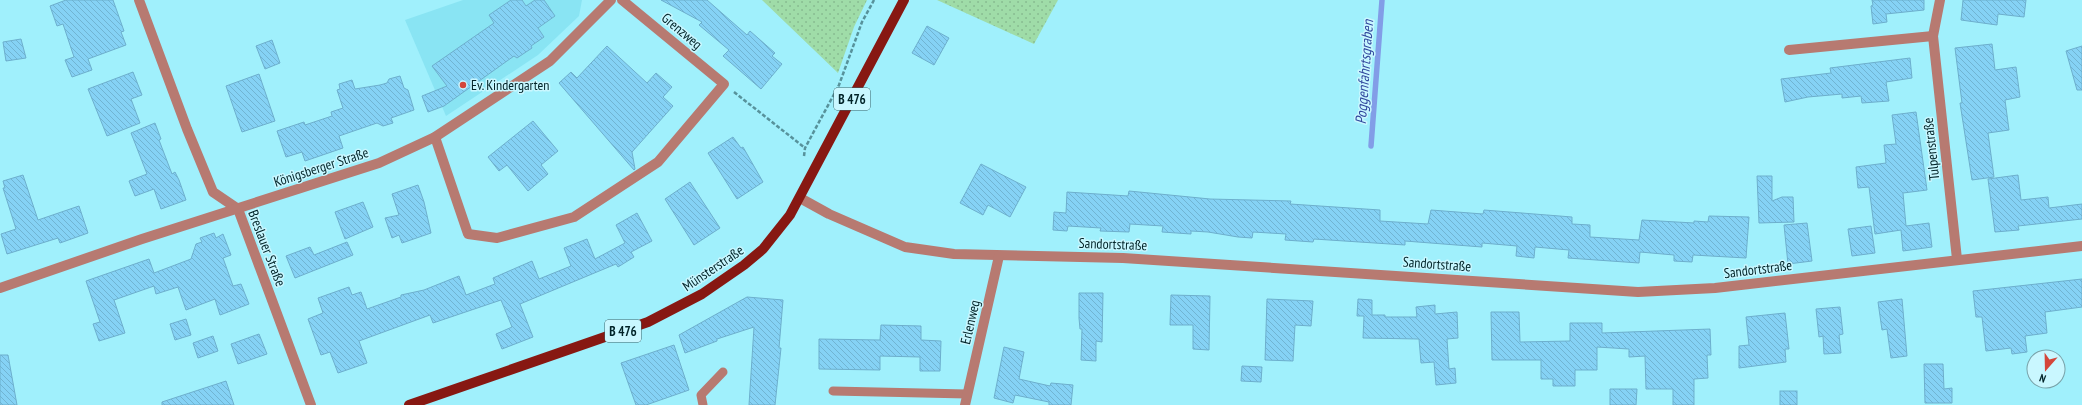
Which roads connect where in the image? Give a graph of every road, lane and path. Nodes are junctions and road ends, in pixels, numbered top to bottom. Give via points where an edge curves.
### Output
1 (139, 0) edge
2 (612, 0) edge
3 (622, 0) edge
4 (874, 0) edge
5 (904, 0) edge
6 (1940, 0) edge
7 (1933, 36) junction
8 (1789, 50) dead end
9 (724, 84) junction
10 (435, 136) junction
11 (805, 148) junction
12 (803, 162) dead end
13 (800, 198) junction
14 (238, 209) junction
15 (2082, 246) edge
16 (999, 256) junction
17 (1957, 259) junction
18 (0, 288) edge
19 (724, 372) dead end
20 (833, 391) dead end
21 (968, 394) junction
22 (312, 405) edge
23 (409, 405) edge
24 (704, 405) edge
25 (965, 405) edge

1 - 14 street, Breslauer Straße via 213,192
2 - 10 street, Königsberger Straße via 550,61
3 - 9 street, Grenzweg
4 - 11 path via 862,22 839,85
5 - 13 main road, Münsterstraße / B 476
6 - 7 street, Tulpenstraße
7 - 8 street
7 - 17 street, Tulpenstraße
9 - 10 street via 658,162 574,217 497,238 468,234
9 - 11 path
10 - 14 street, Königsberger Straße via 379,163
11 - 12 path
13 - 16 street, Sandortstraße via 868,232 905,247 954,254
13 - 23 main road, Münsterstraße / B 476 via 763,249 725,280 676,309 648,322
14 - 18 street, Königsberger Straße
14 - 22 street, Breslauer Straße
15 - 17 street, Sandortstraße
16 - 17 street, Sandortstraße via 1123,258 1638,292 1715,288
16 - 21 street, Erlenweg
19 - 24 lane via 702,395
20 - 21 lane
21 - 25 street, Erlenweg

